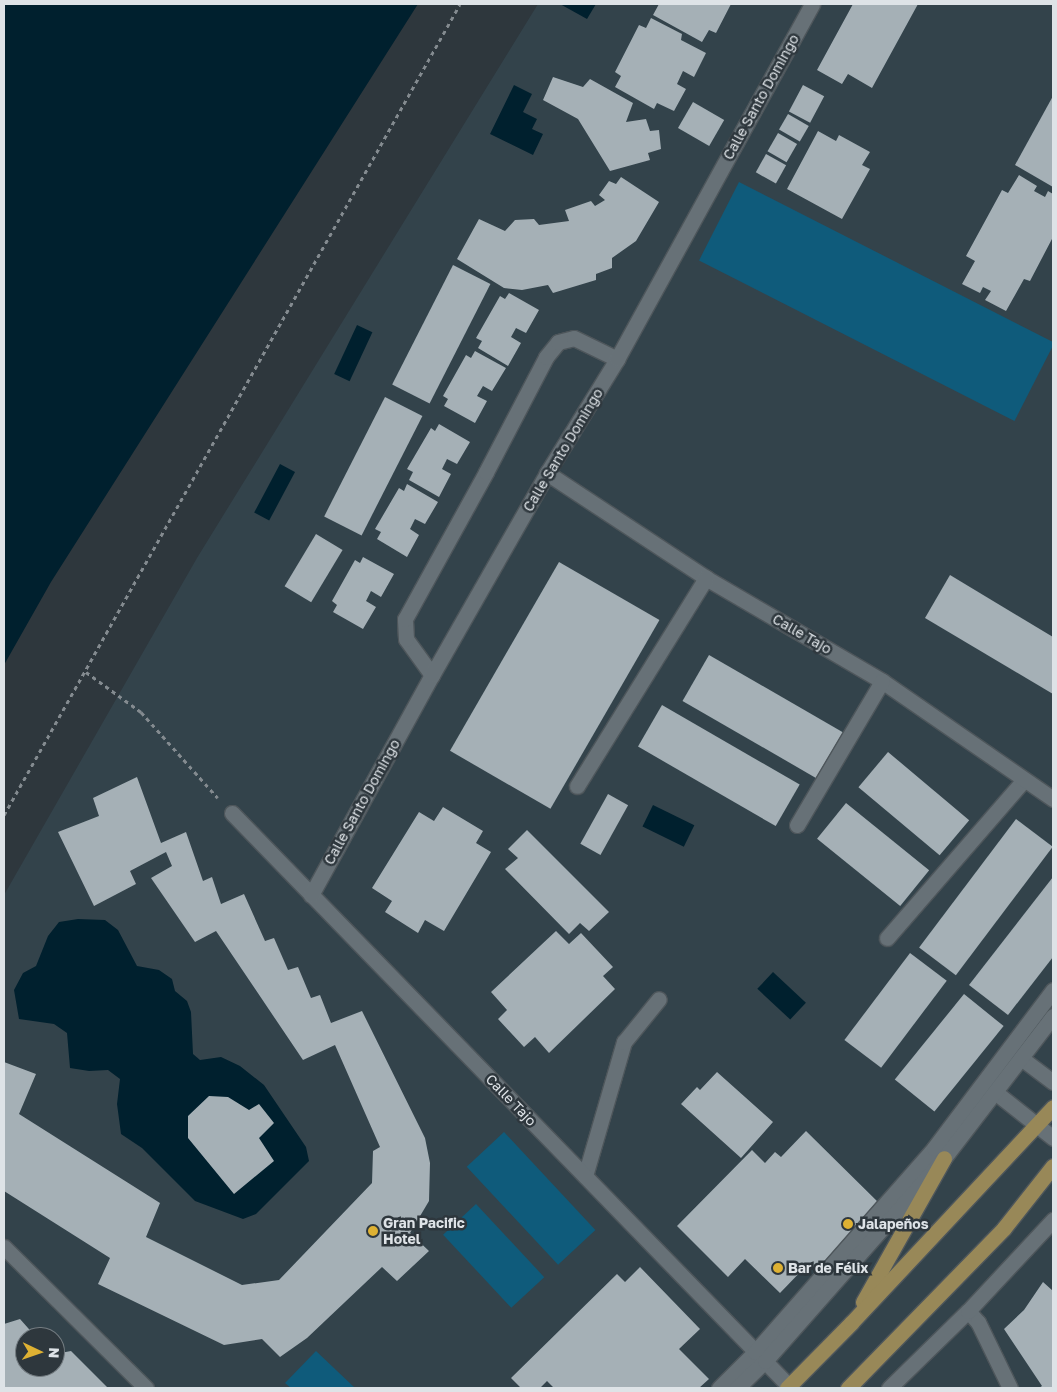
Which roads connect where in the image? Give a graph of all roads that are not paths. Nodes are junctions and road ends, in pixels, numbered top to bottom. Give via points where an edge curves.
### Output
1 (812, 4) edge
2 (617, 359) junction
3 (547, 473) junction
4 (706, 578) junction
5 (432, 675) junction
6 (882, 681) junction
7 (1024, 780) junction
8 (577, 786) dead end
9 (1053, 799) edge
10 (232, 814) road end
11 (797, 825) dead end
12 (311, 895) junction
13 (887, 938) dead end
14 (1053, 990) edge
15 (659, 999) dead end
16 (1053, 1016) edge
17 (1021, 1058) junction
18 (1053, 1082) edge
19 (995, 1092) junction
20 (1053, 1107) edge
21 (1037, 1125) junction
22 (1053, 1138) edge
23 (944, 1158) junction
24 (1053, 1166) edge
25 (585, 1176) junction
26 (1053, 1220) edge
27 (4, 1247) edge
28 (968, 1311) junction
29 (851, 1323) junction
30 (760, 1356) junction
31 (788, 1387) edge
32 (146, 1388) edge
33 (719, 1388) edge
34 (738, 1388) edge
35 (848, 1388) edge
36 (889, 1388) edge
37 (1010, 1388) edge

1 - 2 street, Calle Santo Domingo
2 - 3 street, Calle Santo Domingo
2 - 5 street via 574,338 558,342 546,357 405,619 406,639
3 - 4 street, Calle Tajo
3 - 5 street, Calle Santo Domingo
4 - 6 street, Calle Tajo
4 - 8 street
5 - 12 street, Calle Santo Domingo
6 - 7 street, Calle Tajo
6 - 11 street
7 - 9 street, Calle Tajo
7 - 13 street
10 - 12 street, Calle Tajo
12 - 25 street, Calle Tajo
14 - 30 street via 934,1148
15 - 25 street via 624,1042
16 - 17 street
17 - 18 street
17 - 19 street
19 - 21 street
19 - 23 street
20 - 21 main road
21 - 22 street
21 - 29 main road
23 - 29 main road
23 - 30 street
24 - 35 main road via 1004,1228
25 - 30 street, Calle Tajo
26 - 28 street
27 - 32 street
28 - 36 street
28 - 37 street via 978,1322
29 - 31 main road
30 - 31 street, Calle Tajo
30 - 33 street
30 - 34 street

